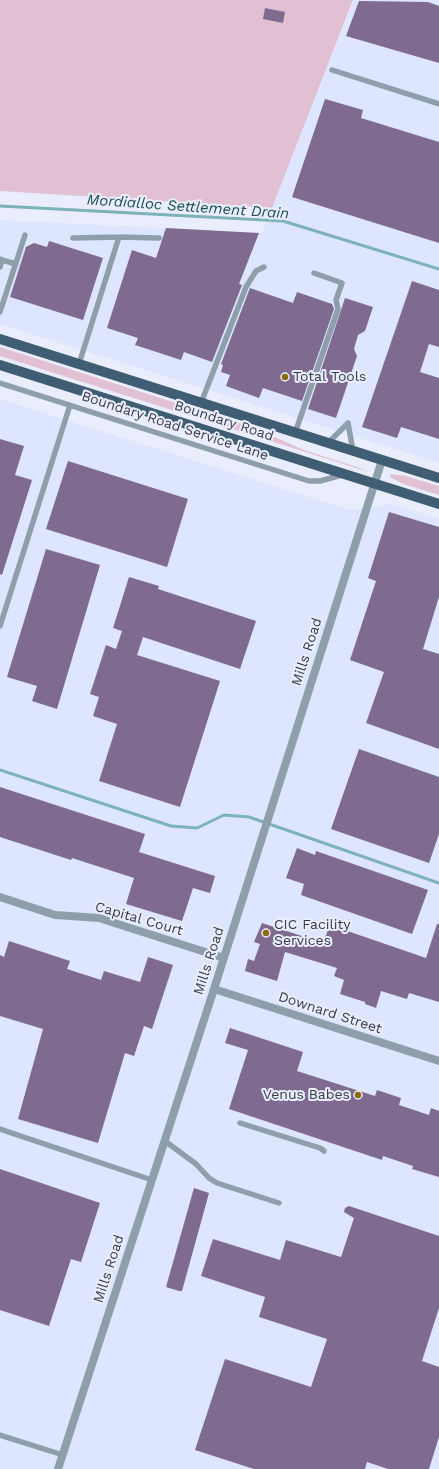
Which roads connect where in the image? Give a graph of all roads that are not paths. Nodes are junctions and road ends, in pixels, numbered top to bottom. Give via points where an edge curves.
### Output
1 (332, 70) dead end
2 (439, 104) edge
3 (26, 235) dead end
4 (119, 237) junction
5 (73, 238) dead end
6 (159, 238) dead end
7 (1, 260) edge
8 (16, 264) junction
9 (0, 266) edge
10 (264, 267) dead end
11 (314, 273) dead end
12 (0, 312) edge
13 (0, 339) edge
14 (79, 364) junction
15 (0, 365) edge
16 (0, 383) edge
17 (201, 403) junction
18 (70, 406) junction
19 (295, 433) junction
20 (328, 443) junction
21 (352, 451) junction
22 (382, 460) junction
23 (344, 474) junction
24 (439, 478) edge
25 (374, 484) junction
26 (439, 504) edge
27 (0, 626) edge
28 (0, 897) edge
29 (224, 958) junction
30 (214, 989) junction
31 (439, 1061) edge
32 (240, 1124) dead end
33 (0, 1129) edge
34 (165, 1141) junction
35 (324, 1151) dead end
36 (152, 1180) junction
37 (279, 1203) dead end
38 (0, 1435) edge
39 (63, 1455) junction
40 (58, 1469) edge

1 - 2 lane
3 - 8 lane
4 - 5 lane
4 - 6 lane
4 - 14 lane
7 - 8 lane
7 - 9 lane
8 - 12 lane
10 - 17 lane via 256,272 246,287
11 - 19 lane via 342,283 336,300 338,309
13 - 14 main road, Boundary Road
14 - 17 main road, Boundary Road
15 - 23 main road, Boundary Road
16 - 18 lane, Boundary Road Service Lane
17 - 19 main road, Boundary Road
18 - 23 lane, Boundary Road Service Lane via 309,481 320,481
18 - 27 lane
19 - 20 main road, Boundary Road
20 - 21 main road, Boundary Road
20 - 21 lane via 348,423
21 - 22 main road, Boundary Road
22 - 24 main road, Boundary Road
22 - 25 street, Mills Road
23 - 25 main road, Boundary Road
25 - 26 main road, Boundary Road
25 - 29 street, Mills Road
28 - 29 street, Capital Court via 56,915 99,918
29 - 30 street, Mills Road
30 - 31 street, Downard Street
30 - 34 street, Mills Road
32 - 35 lane
33 - 36 lane
34 - 36 street, Mills Road
34 - 37 lane via 217,1183
36 - 39 street, Mills Road
38 - 39 lane
39 - 40 street, Mills Road

